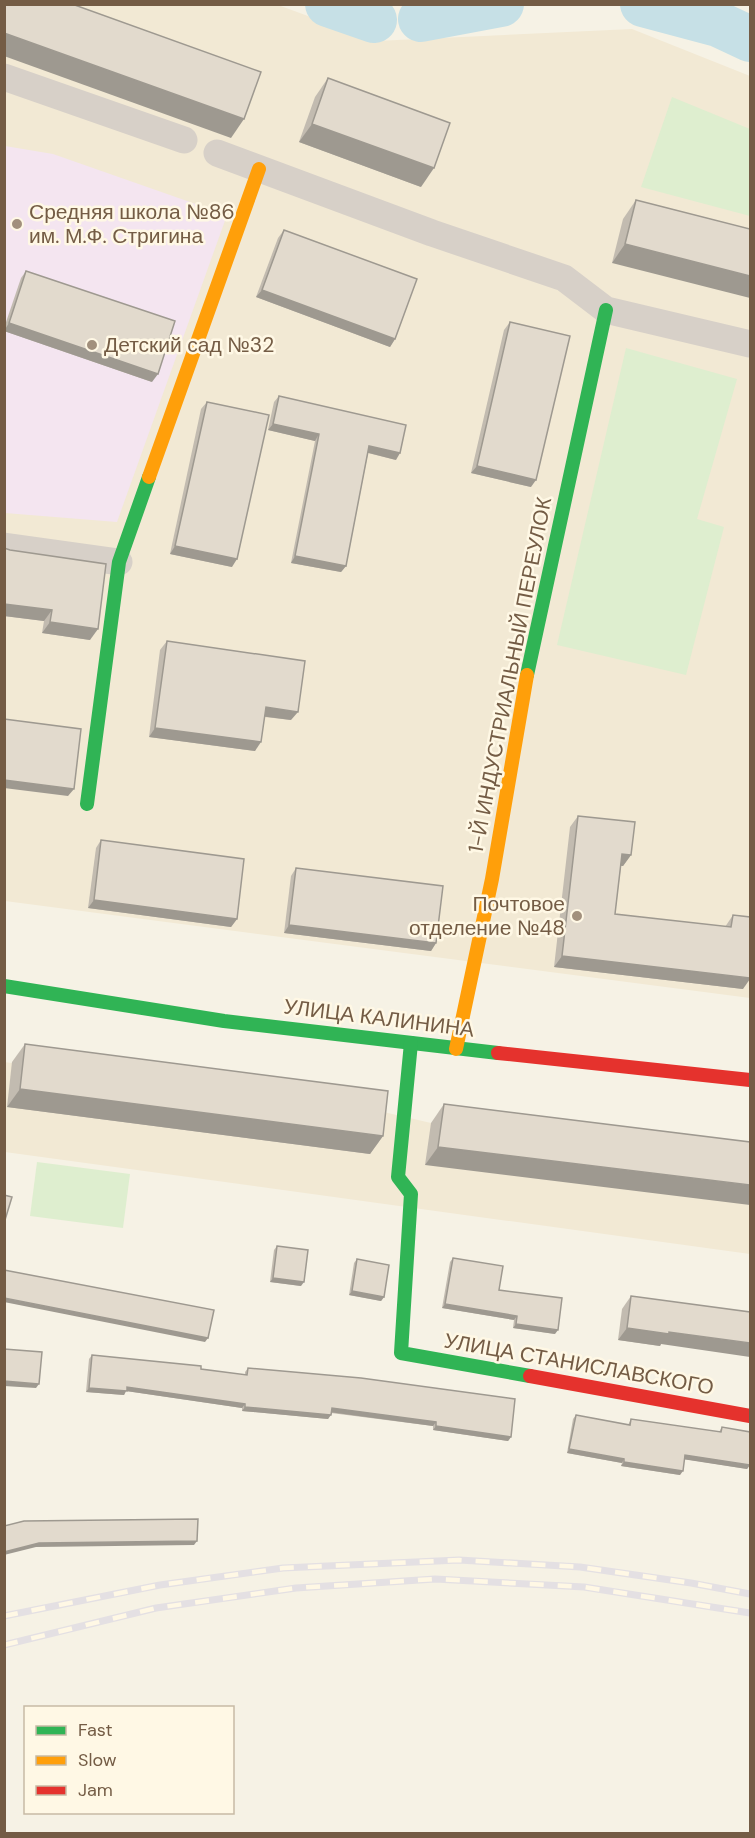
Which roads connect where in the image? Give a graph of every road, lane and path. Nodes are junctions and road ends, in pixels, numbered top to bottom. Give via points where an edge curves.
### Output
1 (4, 77) edge
2 (184, 140) dead end
3 (217, 153) dead end
4 (260, 169) junction
5 (606, 310) junction
6 (750, 344) edge
7 (4, 546) edge
8 (119, 562) junction
9 (87, 804) dead end
10 (4, 986) edge
11 (411, 1043) junction
12 (456, 1049) junction
13 (750, 1080) edge
14 (750, 1416) edge

1 - 2 street
3 - 4 street
4 - 5 street via 564,278
4 - 8 street
5 - 6 street
5 - 12 street, 1-Й ИНДУСТРИАЛЬНЫЙ ПЕРЕУЛОК via 524,690 492,879
7 - 8 street
8 - 9 street
10 - 11 street, УЛИЦА КАЛИНИНА via 224,1021
11 - 12 street, УЛИЦА КАЛИНИНА
11 - 14 street, УЛИЦА СТАНИСЛАВСКОГО via 398,1177 411,1194 401,1353
12 - 13 street, УЛИЦА КАЛИНИНА

